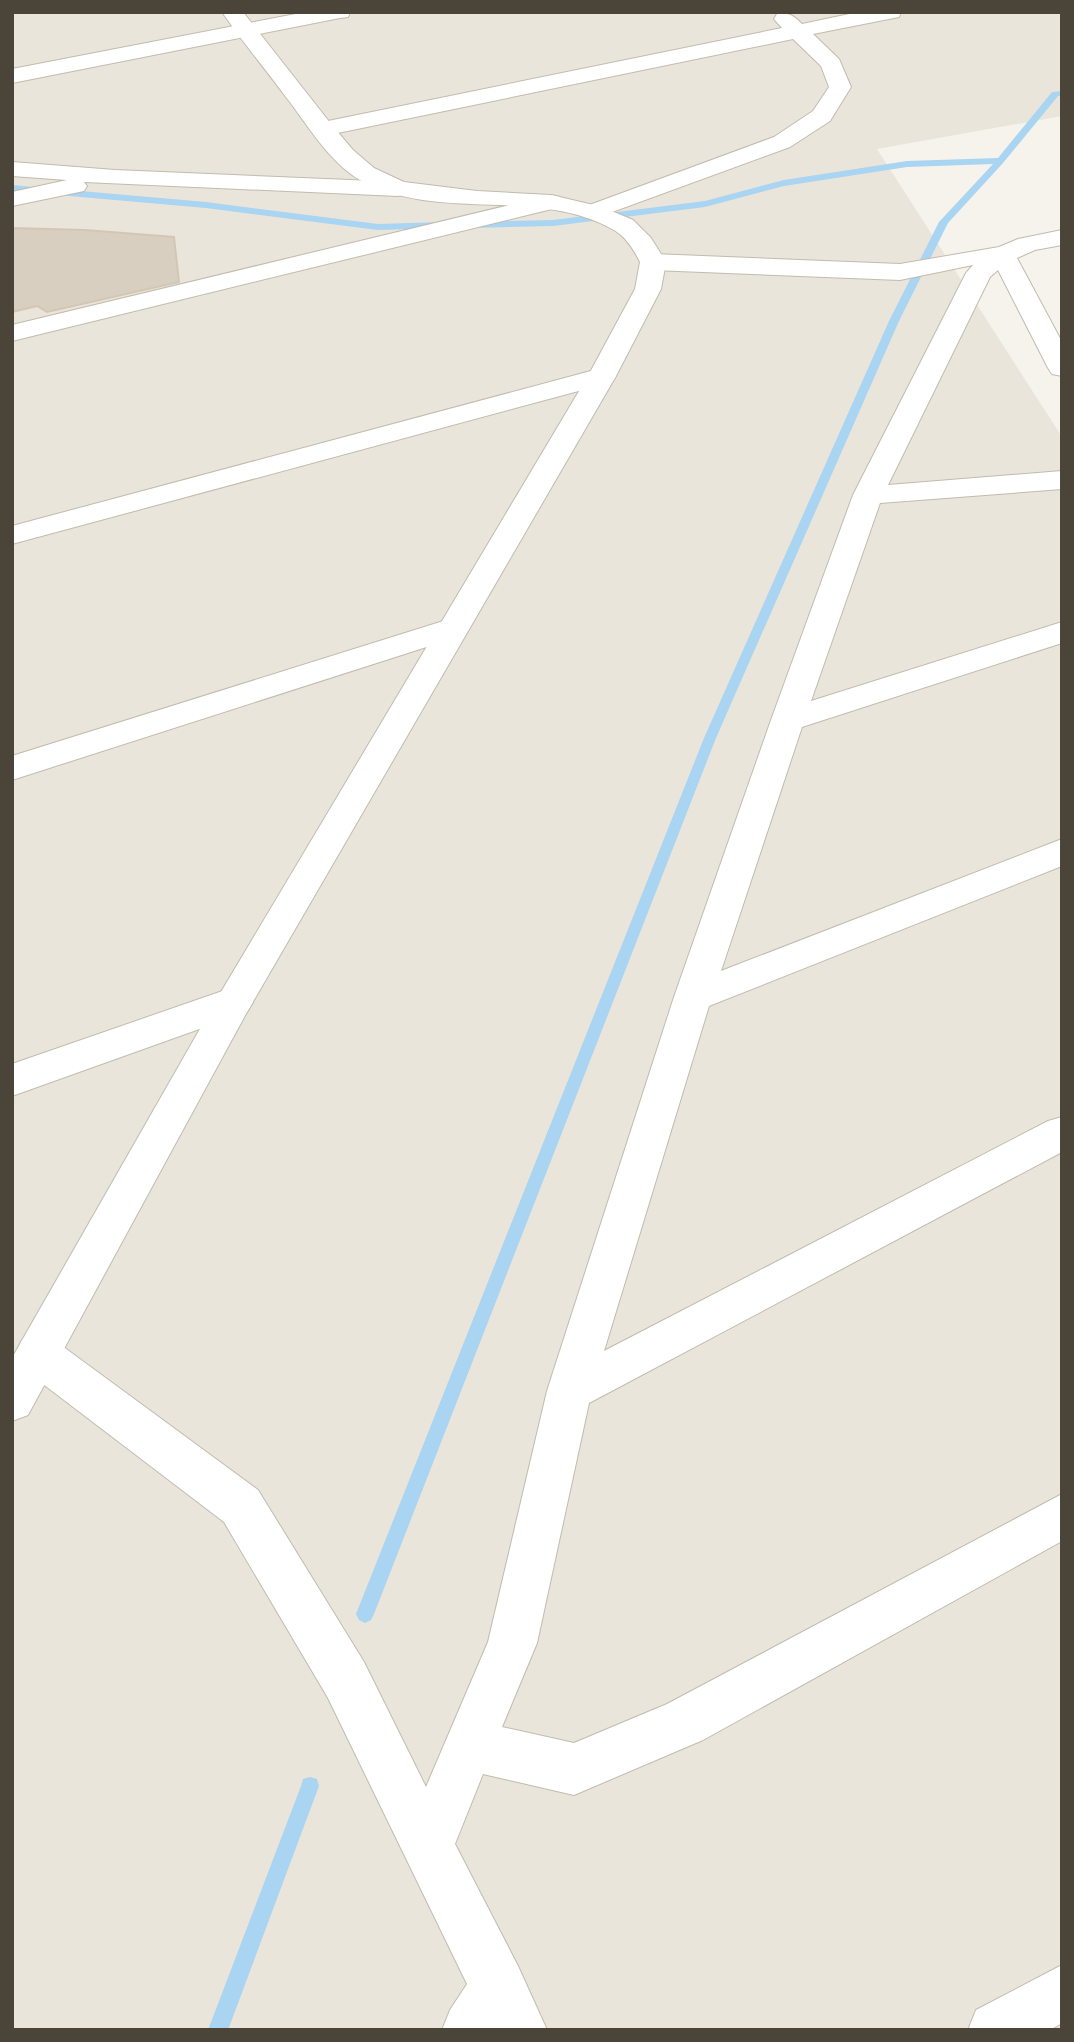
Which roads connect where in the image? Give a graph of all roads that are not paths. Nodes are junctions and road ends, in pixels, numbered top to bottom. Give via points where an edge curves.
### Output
1 (340, 12) edge
2 (778, 12) edge
3 (891, 12) edge
4 (238, 21) edge
5 (800, 31) junction
6 (12, 76) edge
7 (323, 130) junction
8 (12, 169) edge
9 (115, 177) junction
10 (398, 189) junction
11 (12, 200) edge
12 (551, 202) junction
13 (593, 212) junction
14 (1062, 237) edge
15 (1002, 254) junction
16 (653, 262) junction
17 (12, 333) edge
18 (1062, 368) edge
19 (603, 376) junction
20 (1062, 480) edge
21 (868, 495) junction
22 (12, 534) edge
23 (453, 628) junction
24 (1062, 632) edge
25 (788, 720) junction
26 (12, 768) edge
27 (1062, 852) edge
28 (694, 997) junction
29 (234, 1002) junction
30 (12, 1080) edge
31 (1062, 1133) edge
32 (38, 1354) junction
33 (569, 1391) junction
34 (12, 1401) edge
35 (1062, 1516) edge
36 (469, 1745) junction
37 (428, 1845) junction
38 (1062, 1992) edge
39 (509, 2008) edge
40 (470, 2030) edge
41 (996, 2030) edge

1 - 4 street
2 - 5 street
3 - 5 street
4 - 6 street
4 - 7 street
5 - 7 street
5 - 13 street via 831,64 840,87 822,116 782,142
7 - 10 street via 366,173
8 - 9 street
9 - 10 street
9 - 11 street
10 - 12 street
12 - 13 street
12 - 17 street
13 - 16 street via 624,225
14 - 15 street via 1027,243
15 - 16 street via 900,272
15 - 18 street
15 - 21 street via 979,273
16 - 19 street via 648,289
19 - 22 street
19 - 23 street
20 - 21 street
21 - 25 street
23 - 26 street
23 - 29 street
24 - 25 street
25 - 28 street
27 - 28 street
28 - 33 street
29 - 30 street
29 - 32 street
31 - 33 street
32 - 34 street
32 - 37 street via 241,1506 346,1680
33 - 36 street via 512,1643
35 - 36 street via 685,1722 574,1769
36 - 37 street
37 - 39 street
38 - 41 street
39 - 40 street

